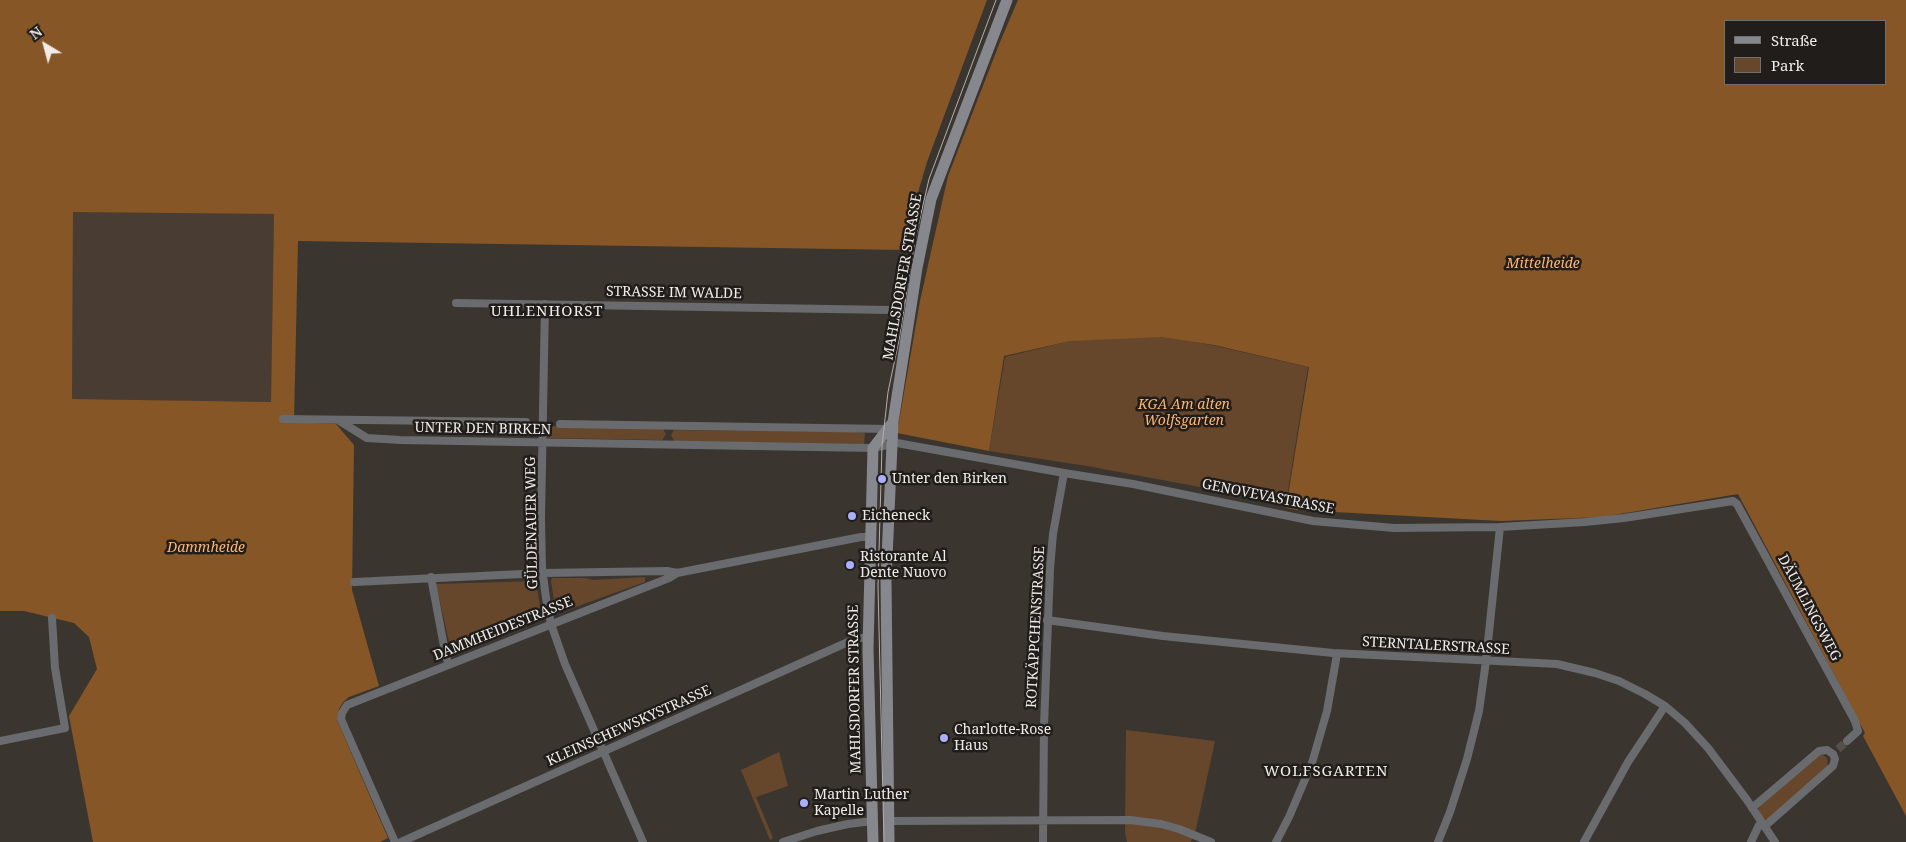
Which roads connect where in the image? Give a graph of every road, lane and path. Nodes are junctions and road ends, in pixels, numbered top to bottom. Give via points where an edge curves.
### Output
1 (1007, 0) edge
2 (456, 303) dead end
3 (545, 304) junction
4 (892, 310) dead end
5 (283, 420) dead end
6 (338, 420) junction
7 (526, 422) dead end
8 (560, 424) dead end
9 (891, 426) junction
10 (543, 442) junction
11 (891, 444) junction
12 (873, 448) junction
13 (1064, 473) junction
14 (1733, 501) joint
15 (1500, 527) junction
16 (870, 537) junction
17 (542, 573) junction
18 (677, 573) junction
19 (431, 577) junction
20 (354, 582) dead end
21 (52, 618) dead end
22 (1047, 620) junction
23 (551, 624) junction
24 (868, 638) junction
25 (1337, 654) junction
26 (1486, 661) junction
27 (449, 664) junction
28 (1665, 706) junction
29 (0, 741) edge
30 (1847, 741) tunnel mouth
31 (603, 752) junction
32 (1752, 808) junction
33 (873, 821) junction
34 (889, 821) junction
35 (1043, 821) junction
36 (1764, 824) junction
37 (395, 842) edge
38 (401, 842) edge
39 (643, 842) edge
40 (784, 842) edge
41 (873, 842) edge
42 (889, 842) edge
43 (1043, 842) edge
44 (1211, 842) edge
45 (1276, 842) edge
46 (1438, 842) edge
47 (1584, 842) edge
48 (1751, 842) edge
49 (1775, 842) edge

1 - 9 main road, MAHLSDORFER STRASSE via 931,199
2 - 3 street, STRASSE IM WALDE
3 - 4 street, STRASSE IM WALDE
3 - 10 street, GÜLDENAUER WEG
5 - 6 street, UNTER DEN BIRKEN
6 - 7 street, UNTER DEN BIRKEN
6 - 10 street, UNTER DEN BIRKEN via 367,438
8 - 9 street, UNTER DEN BIRKEN
9 - 11 main road, MAHLSDORFER STRASSE
9 - 12 main road, MAHLSDORFER STRASSE
10 - 12 street, UNTER DEN BIRKEN
10 - 17 street, GÜLDENAUER WEG
11 - 12 street, UNTER DEN BIRKEN
11 - 13 street, GENOVEVASTRASSE
11 - 34 main road, MAHLSDORFER STRASSE via 886,581
12 - 16 main road, MAHLSDORFER STRASSE
13 - 15 street, GENOVEVASTRASSE via 1142,485 1313,521 1394,528
13 - 22 street, ROTKÄPPCHENSTRASSE via 1054,534
14 - 15 street, GENOVEVASTRASSE via 1612,520
14 - 30 street, DÄUMLINGSWEG via 1781,582 1855,721 1858,730
15 - 26 street
16 - 18 street
16 - 24 main road, MAHLSDORFER STRASSE
17 - 18 street
17 - 19 street
17 - 23 street, GÜLDENAUER WEG
18 - 23 street, DAMMHEIDESTRASSE
19 - 20 street
19 - 27 street
21 - 29 street via 55,668 65,728
22 - 25 street, STERNTALERSTRASSE
22 - 35 street, ROTKÄPPCHENSTRASSE
23 - 27 street, DAMMHEIDESTRASSE
23 - 31 street, GÜLDENAUER WEG
24 - 31 street, KLEINSCHEWSKYSTRASSE via 857,638
24 - 33 main road, MAHLSDORFER STRASSE
25 - 26 street, STERNTALERSTRASSE
25 - 45 street via 1327,711 1312,763
26 - 28 street, STERNTALERSTRASSE via 1557,664 1596,672
26 - 46 street via 1480,711
27 - 37 street, DAMMHEIDESTRASSE via 347,705 342,713 341,718
28 - 32 street, STERNTALERSTRASSE via 1708,748
28 - 47 street via 1628,762
31 - 38 street, KLEINSCHEWSKYSTRASSE
31 - 39 street, GÜLDENAUER WEG
32 - 36 street, STERNTALERSTRASSE
32 - 36 street via 1818,752 1835,751 1833,766
33 - 34 main road
33 - 40 street via 817,831
33 - 41 main road, MAHLSDORFER STRASSE
34 - 35 street
34 - 42 main road, MAHLSDORFER STRASSE
35 - 43 street, ROTKÄPPCHENSTRASSE
35 - 44 street via 1148,822 1180,829
36 - 48 street via 1759,825
36 - 49 street, STERNTALERSTRASSE

